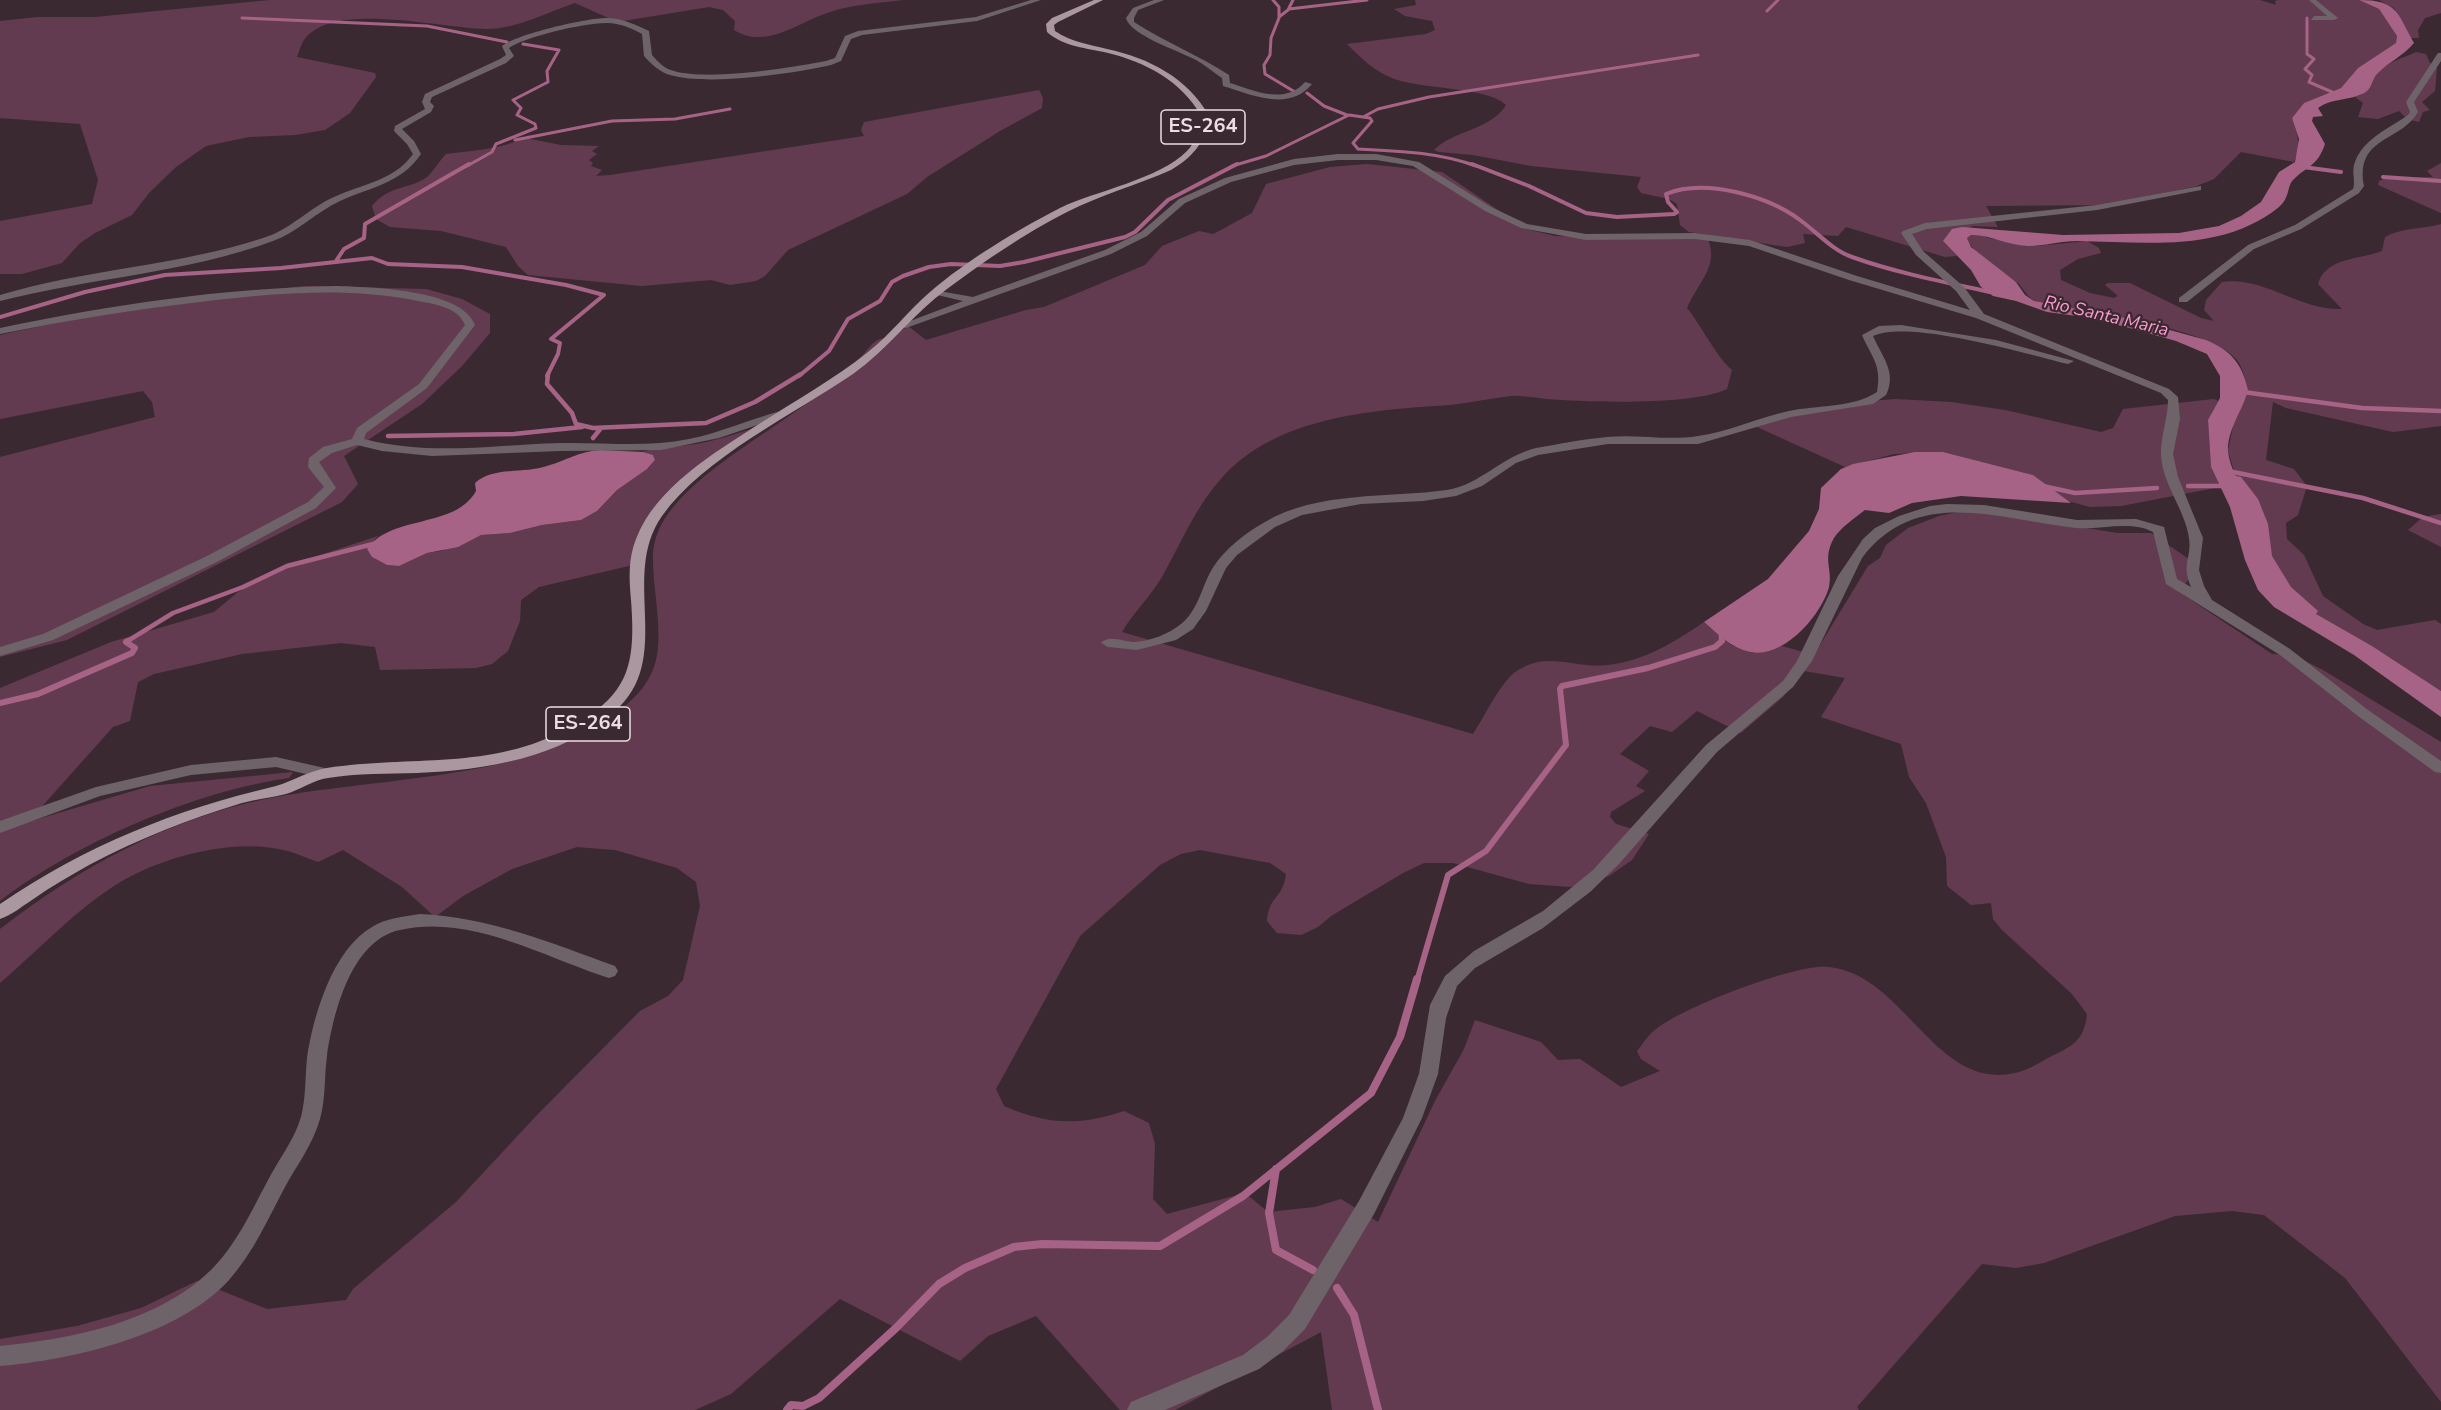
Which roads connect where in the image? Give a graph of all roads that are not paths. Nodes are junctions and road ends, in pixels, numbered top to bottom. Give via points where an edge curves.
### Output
1 (1038, 0) edge
2 (1100, 0) edge
3 (1161, 0) edge
4 (2312, 0) edge
5 (2314, 18) dead end
6 (2441, 55) edge
7 (1308, 84) dead end
8 (2198, 188) dead end
9 (937, 292) junction
10 (0, 298) edge
11 (974, 299) junction
12 (2183, 300) dead end
13 (87, 312) junction
14 (1980, 316) junction
15 (0, 321) edge
16 (902, 326) junction
17 (0, 331) edge
18 (2126, 375) junction
19 (781, 415) junction
20 (357, 441) junction
21 (2207, 603) junction
22 (1108, 643) dead end
23 (0, 652) edge
24 (2441, 768) edge
25 (323, 773) junction
26 (0, 827) edge
27 (0, 913) edge
28 (609, 971) dead end
29 (0, 1356) edge
30 (1139, 1410) edge

1 - 10 street via 970,20 861,33 848,38 838,59 828,63 708,76 663,69 648,56 646,33 632,26 608,20 572,24 517,40 505,48 510,56 503,61 428,96 428,110 398,131 416,149 417,154 408,166 327,204 289,231 258,242 132,271 36,287
2 - 9 main road, ES-264 via 1055,20 1050,24 1051,33 1065,41 1130,58 1170,78 1201,107 1205,116 1200,136 1189,155 1179,161 1076,204
3 - 7 street via 1135,9 1131,23 1206,63 1226,77 1226,84 1277,97 1301,93
4 - 5 street via 2334,18
6 - 12 street via 2412,98 2410,107 2414,112 2360,158 2354,174 2359,186 2356,191 2298,227 2251,246
8 - 14 street via 2115,206 1925,226 1906,233 1919,253 1960,290
9 - 11 street
9 - 16 main road, ES-264
11 - 14 street via 1119,247 1144,234 1182,201 1228,180 1294,162 1358,157 1416,164 1488,209 1524,226 1586,237 1695,236 1740,242
11 - 16 street
13 - 15 street
13 - 17 street
13 - 20 street via 270,290 314,289 405,295 448,306 468,318 469,328 423,386 361,431
14 - 18 street
16 - 19 main road, ES-264 via 874,353
18 - 21 street via 2174,399 2166,454 2196,538 2192,570
18 - 22 street via 1995,343 1896,328 1874,329 1867,335 1882,359 1885,382 1882,393 1869,402 1790,414 1698,440 1608,440 1555,448 1512,460 1478,483 1456,492 1362,500 1299,512 1270,524 1232,552 1220,567 1201,608 1188,626 1171,638 1137,646
19 - 20 street via 698,441 657,447 449,452 377,447
19 - 25 main road, ES-264 via 688,482 659,510 646,530 635,571 640,641 637,670 614,704 570,734 522,755 452,768
20 - 23 street via 334,447 313,460 330,488 312,506 212,559 48,637
21 - 24 street via 2285,652
21 - 30 street via 2171,581 2159,530 2148,525 2096,525 1986,509 1945,508 1875,533 1842,582 1795,676 1782,690 1727,734 1690,771 1601,874 1539,923 1464,967 1450,982 1442,997 1426,1086 1395,1156 1298,1322 1251,1362
25 - 26 street via 287,762 191,770 107,789
25 - 27 main road, ES-264 via 284,789 187,815 128,839 74,865
28 - 29 street via 462,923 396,923 372,934 348,964 334,990 323,1025 308,1124 257,1222 227,1266 208,1286 186,1300 114,1333 67,1347

